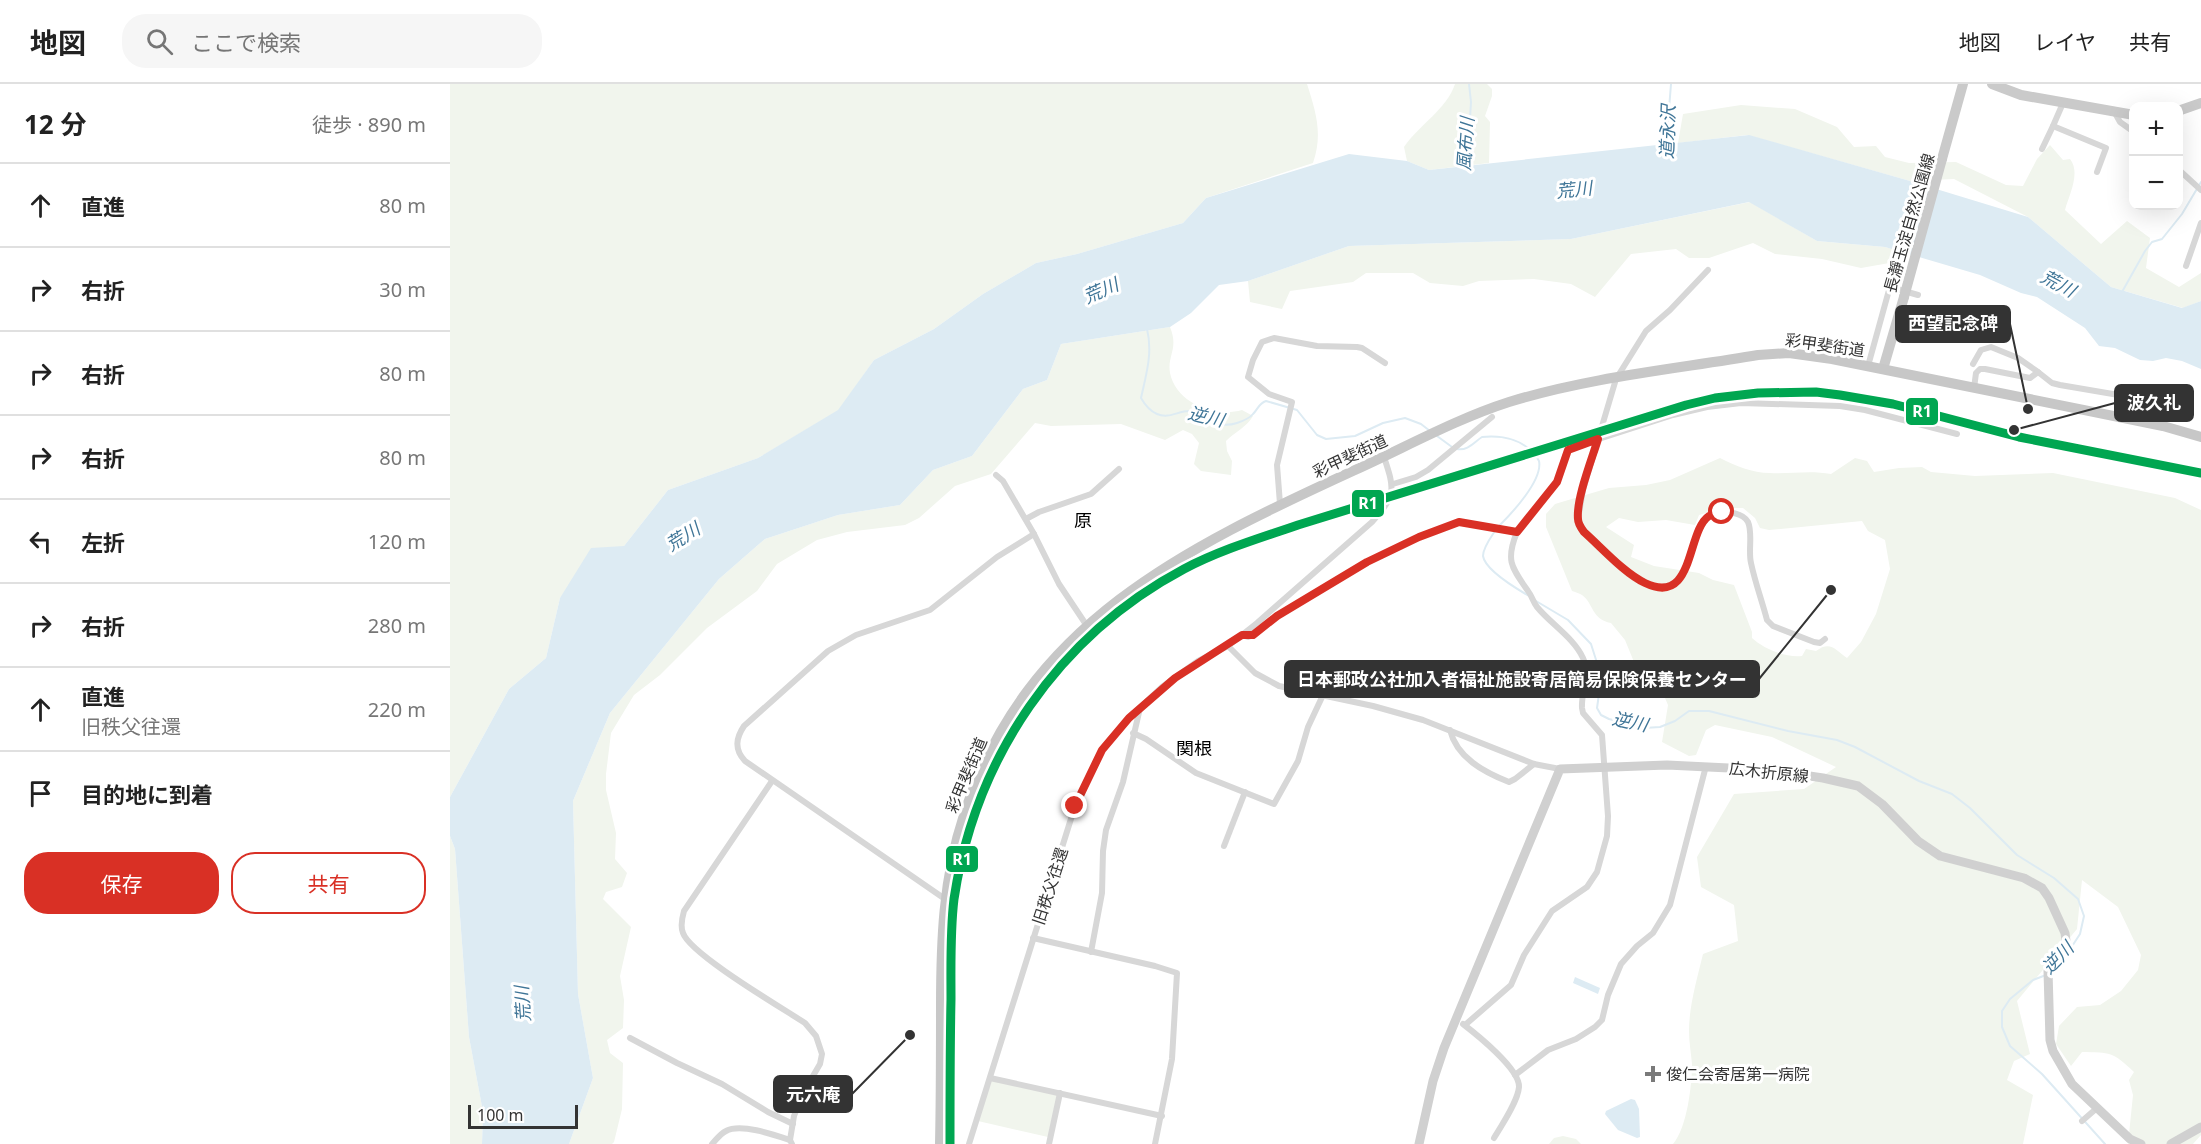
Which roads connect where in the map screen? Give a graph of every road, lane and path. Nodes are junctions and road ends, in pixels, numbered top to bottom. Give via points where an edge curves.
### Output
1 (1963, 84) edge
2 (1997, 85) edge
3 (2063, 103) junction
4 (2201, 103) edge
5 (2183, 109) edge
6 (2115, 113) junction
7 (2129, 115) edge
8 (2053, 126) junction
9 (2129, 129) edge
10 (2042, 149) dead end
11 (2097, 172) dead end
12 (2183, 174) edge
13 (2201, 190) edge
14 (2201, 223) edge
15 (2186, 266) dead end
16 (1708, 270) dead end
17 (1894, 272) dead end
18 (1890, 287) junction
19 (1918, 295) dead end
20 (1385, 363) dead end
21 (1973, 364) dead end
22 (1868, 366) junction
23 (1883, 369) junction
24 (2038, 372) junction
25 (1616, 379) junction
26 (1974, 388) junction
27 (2148, 400) dead end
28 (1492, 417) dead end
29 (1957, 434) dead end
30 (2201, 437) edge
31 (1598, 439) junction
32 (1384, 457) junction
33 (1119, 469) dead end
34 (996, 475) dead end
35 (1393, 484) junction
36 (1280, 504) junction
37 (1026, 519) junction
38 (1517, 532) junction
39 (1034, 534) junction
40 (1087, 626) junction
41 (1242, 635) junction
42 (1825, 639) dead end
43 (1228, 646) junction
44 (1323, 695) junction
45 (1140, 707) junction
46 (1450, 730) junction
47 (1133, 733) junction
48 (1534, 764) junction
49 (1706, 766) junction
50 (1605, 768) junction
51 (1560, 769) junction
52 (772, 780) junction
53 (1245, 792) junction
54 (1224, 846) dead end
55 (945, 899) junction
56 (1033, 938) junction
57 (1091, 952) junction
58 (1456, 1019) junction
59 (1465, 1025) junction
60 (630, 1038) dead end
61 (1515, 1075) junction
62 (990, 1078) junction
63 (1060, 1093) junction
64 (2097, 1108) junction
65 (1162, 1116) junction
66 (2082, 1121) dead end
67 (793, 1124) junction
68 (2201, 1127) edge
69 (1494, 1138) dead end
70 (791, 1142) edge
71 (712, 1144) edge
72 (940, 1144) edge
73 (969, 1144) edge
74 (1049, 1144) edge
75 (1155, 1144) edge
76 (1419, 1144) edge
77 (2141, 1144) edge
78 (2171, 1144) edge

1 - 23 main road, 長瀞玉淀自然公園線, bridge
2 - 3 main road via 2021,95
3 - 6 main road
3 - 8 street
4 - 5 main road
6 - 7 main road
6 - 9 street
8 - 10 street
8 - 11 street via 2106,148
12 - 13 street
14 - 15 street
16 - 25 street via 1646,331
17 - 18 street
18 - 19 street
18 - 22 street
20 - 36 street via 1357,347 1317,346 1274,338 1262,342 1248,376 1269,394 1292,402 1277,465
21 - 24 street via 1981,350 1991,347
22 - 23 highway, 彩甲斐街道
22 - 25 highway, 彩甲斐街道 via 1804,354 1776,354
23 - 26 highway, 彩甲斐街道
24 - 26 street via 2030,378 1980,369
24 - 27 street via 2052,383
25 - 31 street
25 - 32 highway, 彩甲斐街道 via 1510,402
26 - 30 highway, 彩甲斐街道
28 - 35 street via 1428,470
29 - 31 street via 1865,410 1757,402 1684,412
31 - 38 street via 1568,450 1557,482
31 - 42 street via 1579,507 1578,519 1584,532 1637,578 1663,587 1680,578 1702,522 1722,512 1743,516 1748,522 1751,563 1767,620 1815,642
32 - 35 street
32 - 36 highway, 彩甲斐街道
33 - 37 street via 1091,494
34 - 37 street
35 - 41 street, 旧秩父往還 via 1386,506 1372,522
36 - 40 highway, 彩甲斐街道 via 1158,566
37 - 39 street
38 - 41 street via 1462,522 1419,537 1367,562 1277,616 1253,635
38 - 50 street via 1510,555 1512,568 1536,606 1585,662 1582,708 1602,735
39 - 40 street via 1059,584
39 - 52 street via 997,557 930,610 856,635 828,651 744,726 737,739 741,757
40 - 55 highway, 彩甲斐街道 via 1061,650 1005,724 963,817
41 - 43 street, 旧秩父往還
43 - 44 street via 1269,682
43 - 45 street, 旧秩父往還 via 1182,672
44 - 46 street via 1383,708
44 - 53 street via 1298,761 1274,804
45 - 47 street
45 - 56 street, 旧秩父往還 via 1102,750 1084,784
46 - 48 street
46 - 48 street via 1470,761 1509,782
47 - 53 street via 1186,768
47 - 57 street via 1123,782 1106,830 1102,893
48 - 51 street
49 - 50 main road, 広木折原線
49 - 61 street via 1670,905 1653,933 1622,964 1602,1020 1576,1039 1548,1050
49 - 64 main road, 広木折原線 via 1770,770 1858,786 1934,852 2024,878 2042,888 2066,941 2048,971 2050,1040 2072,1084
50 - 51 main road, 広木折原線
50 - 59 street via 1607,836 1593,881 1552,911 1524,955 1511,985
51 - 58 main road
52 - 55 street
52 - 67 street via 684,911 681,925 689,944 805,1023 816,1036 822,1054 820,1064 803,1093
53 - 54 street
55 - 72 highway, 彩甲斐街道
56 - 57 street
56 - 62 street, 旧秩父往還
57 - 65 street via 1177,973 1172,1059
58 - 59 street
58 - 76 main road via 1433,1081
59 - 61 street
60 - 67 street
61 - 69 street via 1519,1084 1516,1096
62 - 63 street
62 - 73 street, 旧秩父往還
63 - 65 street
63 - 74 street
64 - 66 street
64 - 77 main road, 広木折原線
65 - 75 street
67 - 70 street
68 - 78 main road
70 - 71 street via 764,1131 734,1129 723,1132

